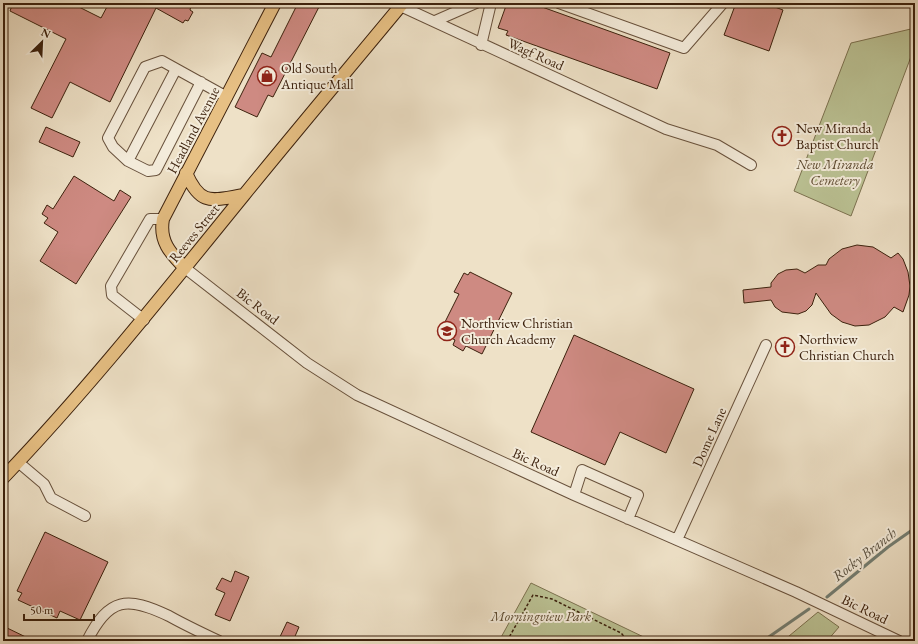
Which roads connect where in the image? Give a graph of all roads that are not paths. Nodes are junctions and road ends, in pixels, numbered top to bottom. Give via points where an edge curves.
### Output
1 (275, 3) edge
2 (476, 3) edge
3 (491, 3) edge
4 (559, 3) edge
5 (723, 3) edge
6 (399, 4) edge
7 (435, 21) junction
8 (481, 44) junction
9 (176, 69) junction
10 (201, 82) junction
11 (227, 97) junction
12 (128, 161) junction
13 (751, 165) dead end
14 (186, 173) junction
15 (244, 195) junction
16 (163, 219) junction
17 (186, 268) junction
18 (144, 320) junction
19 (766, 345) dead end
20 (18, 462) junction
21 (3, 478) edge
22 (574, 495) junction
23 (85, 516) dead end
24 (628, 519) junction
25 (677, 540) junction
26 (87, 641) edge
27 (219, 641) edge
28 (899, 641) edge

1 - 11 main road, Headland Avenue
2 - 7 street
3 - 8 street
4 - 5 street via 684,48
6 - 7 street, Wagf Road
6 - 15 main road, Reeves Street
7 - 8 street, Wagf Road
8 - 13 street, Wagf Road via 666,129 718,145
9 - 10 street
9 - 12 street
9 - 12 street via 162,61 145,67 108,138 113,147
10 - 11 street
10 - 12 street via 156,170 148,171
11 - 14 main road, Headland Avenue
14 - 15 main road via 196,192 208,199
14 - 16 main road, Headland Avenue
15 - 17 main road, Reeves Street
16 - 17 main road, Headland Avenue via 162,233 166,246 170,254
16 - 18 street via 150,219 111,286 112,295
17 - 18 main road, Reeves Street
17 - 22 street, Bic Road via 307,363 356,395
18 - 20 main road, Reeves Street
19 - 25 street, Dome Lane
20 - 21 main road, Reeves Street
20 - 23 street via 44,484 51,498
22 - 24 street, Bic Road
22 - 24 street via 582,470 638,495
24 - 25 street, Bic Road
25 - 28 street, Bic Road
26 - 27 street via 98,620 107,611 119,605 134,603 149,607

